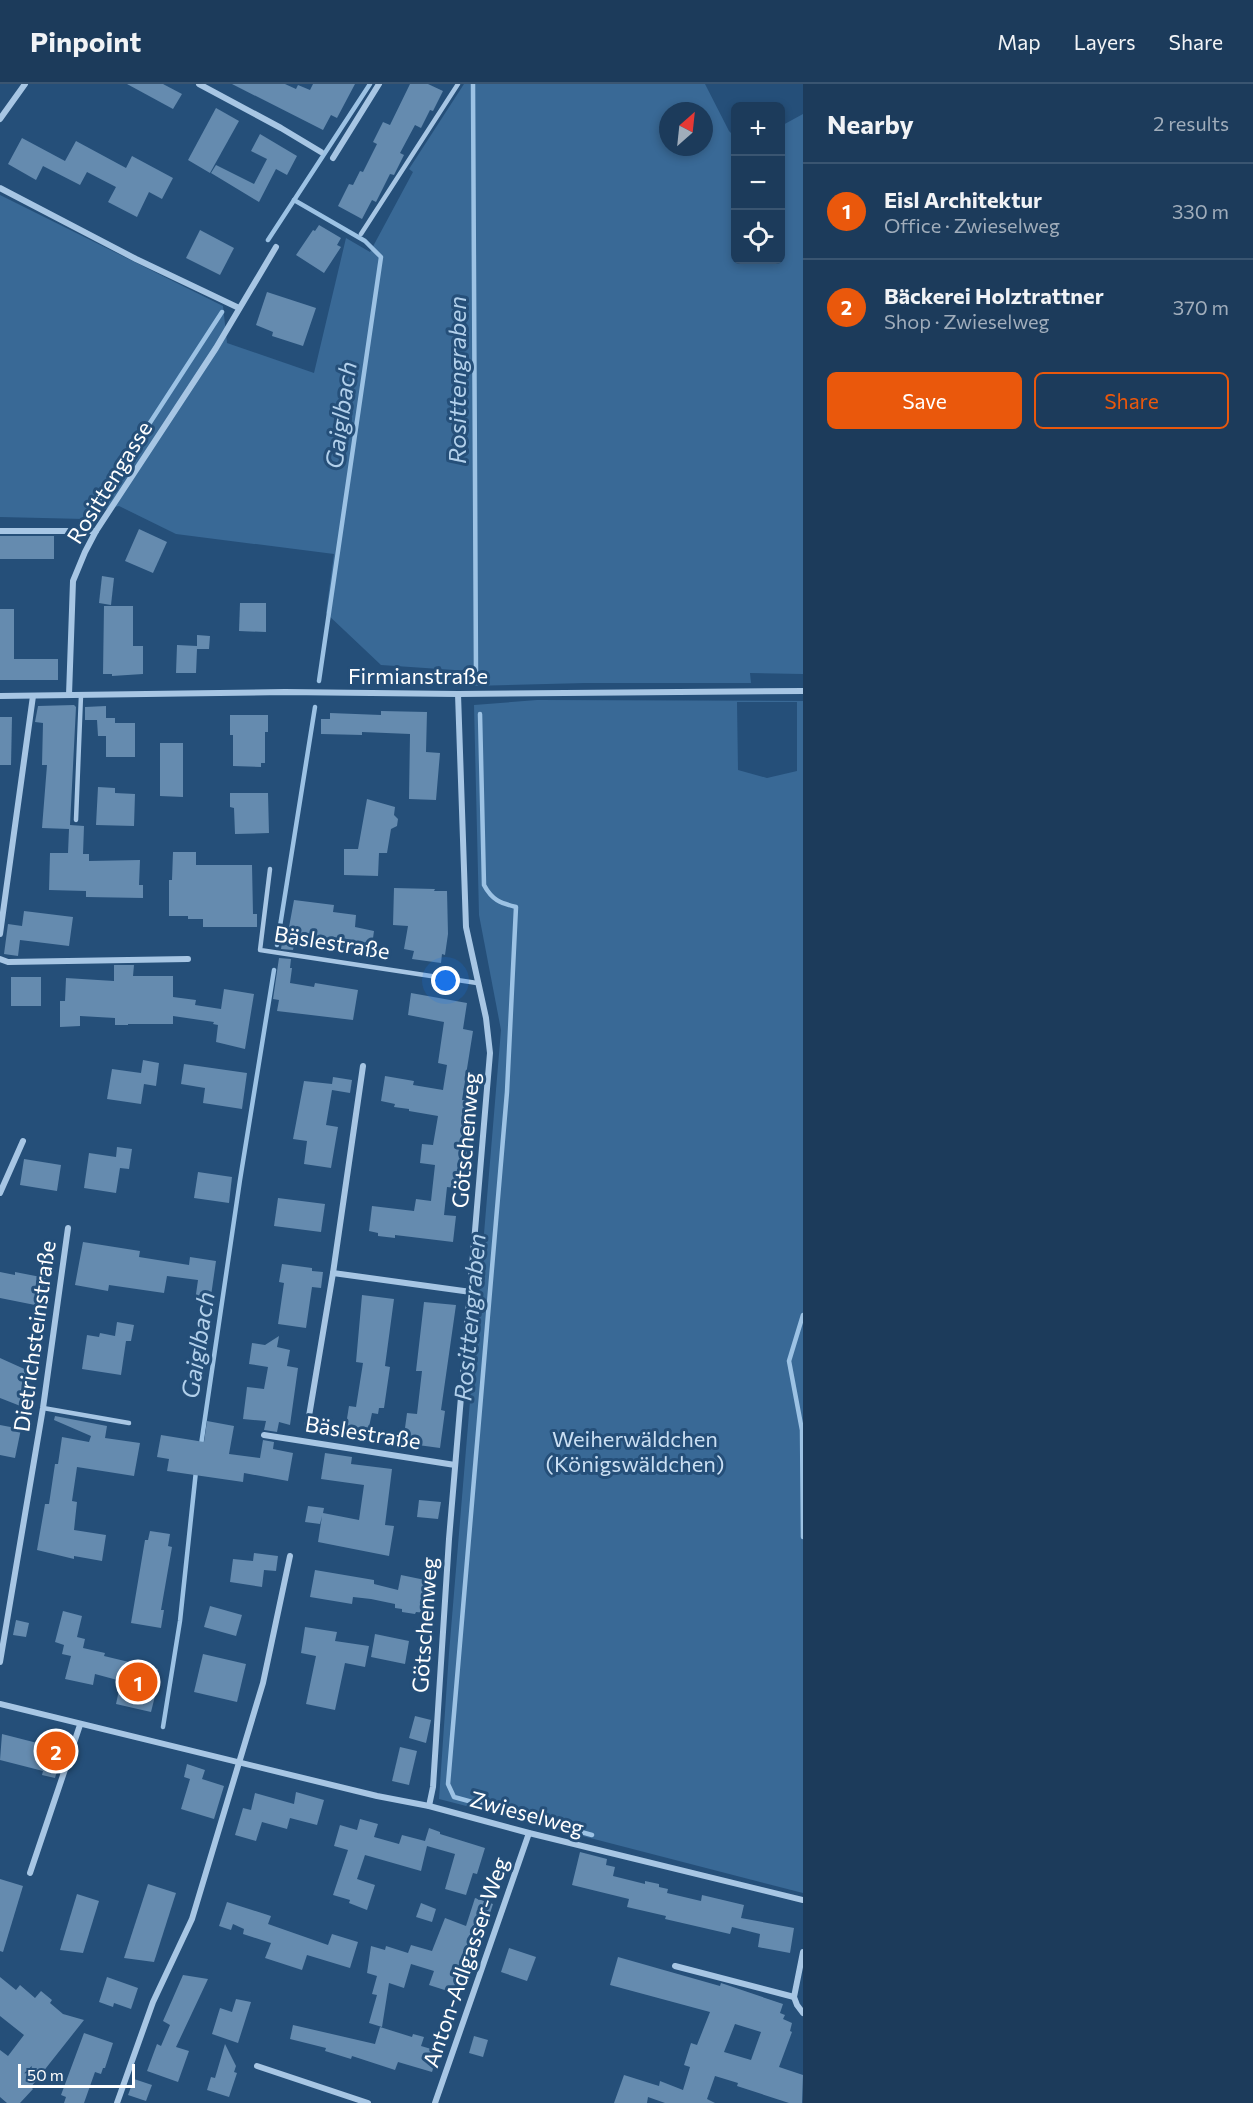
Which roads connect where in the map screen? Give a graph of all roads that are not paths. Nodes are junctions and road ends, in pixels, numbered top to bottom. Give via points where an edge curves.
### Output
1 (25, 84) edge
2 (199, 84) edge
3 (380, 84) edge
4 (458, 84) edge
5 (0, 119) edge
6 (321, 152) dead end
7 (333, 158) dead end
8 (0, 188) edge
9 (361, 234) dead end
10 (276, 247) dead end
11 (239, 308) junction
12 (0, 531) edge
13 (96, 531) junction
14 (803, 691) edge
15 (458, 694) junction
16 (69, 695) junction
17 (81, 695) junction
18 (0, 696) edge
19 (33, 696) junction
20 (76, 820) dead end
21 (270, 869) dead end
22 (0, 934) edge
23 (0, 959) edge
24 (188, 959) dead end
25 (477, 983) junction
26 (363, 1066) dead end
27 (23, 1141) dead end
28 (0, 1193) edge
29 (68, 1228) dead end
30 (333, 1273) junction
31 (471, 1292) junction
32 (43, 1408) junction
33 (129, 1424) dead end
34 (306, 1428) dead end
35 (264, 1435) dead end
36 (455, 1465) junction
37 (291, 1556) dead end
38 (0, 1662) edge
39 (0, 1704) edge
40 (80, 1725) junction
41 (241, 1762) junction
42 (429, 1806) junction
43 (529, 1833) junction
44 (30, 1873) dead end
45 (803, 1900) edge
46 (803, 1952) edge
47 (675, 1966) dead end
48 (794, 1997) junction
49 (803, 2013) edge
50 (257, 2066) dead end
51 (117, 2103) edge
52 (368, 2103) edge
53 (435, 2103) edge

1 - 5 street
2 - 6 street
3 - 7 street
4 - 9 lane
8 - 11 street
10 - 11 street, Rosittengasse
11 - 13 street, Rosittengasse
12 - 13 street
13 - 16 street, Rosittengasse via 73,581
14 - 15 street, Firmianstraße
15 - 17 street, Firmianstraße
15 - 25 street, Götschenweg via 466,927
16 - 17 street, Firmianstraße
16 - 19 street, Firmianstraße
17 - 20 lane
18 - 19 street, Firmianstraße
19 - 22 street
21 - 25 lane, Bäslestraße via 261,950
23 - 24 street
25 - 31 street, Götschenweg via 490,1053
26 - 30 street, Bäslestraße
27 - 28 street
29 - 32 street, Dietrichsteinstraße
30 - 31 street
30 - 34 street, Bäslestraße
31 - 36 street, Götschenweg
32 - 33 lane
32 - 38 street, Dietrichsteinstraße
35 - 36 street, Bäslestraße
36 - 42 street, Götschenweg
37 - 41 street
39 - 40 street, Zwieselweg
40 - 41 street, Zwieselweg
40 - 44 street
41 - 42 street, Zwieselweg
41 - 51 street via 192,1919 153,2002
42 - 43 street, Zwieselweg
43 - 45 street, Zwieselweg
43 - 53 street, Anton-Adlgasser-Weg
46 - 48 street
47 - 48 street
48 - 49 street
50 - 52 street

